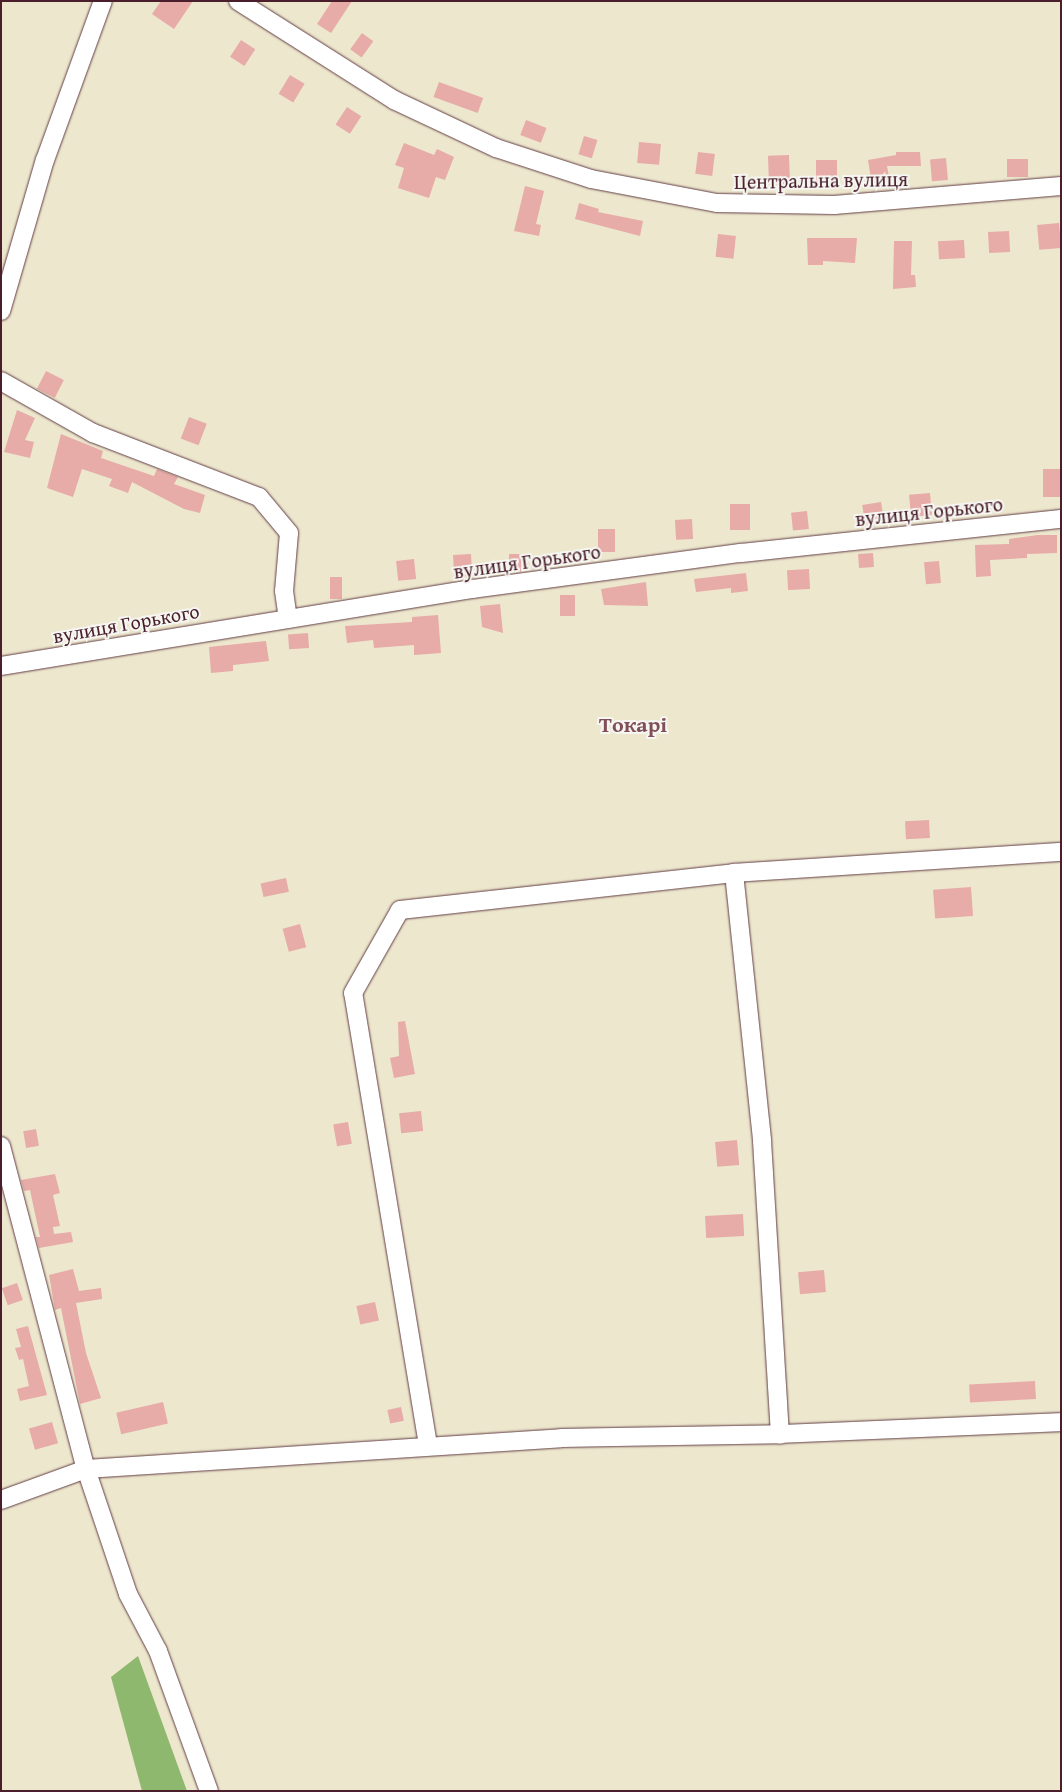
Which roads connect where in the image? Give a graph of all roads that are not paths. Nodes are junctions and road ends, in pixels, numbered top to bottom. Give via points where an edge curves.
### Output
1 (103, 1) edge
2 (238, 1) edge
3 (1061, 186) edge
4 (1, 311) edge
5 (1, 381) edge
6 (1061, 520) edge
7 (288, 619) junction
8 (1, 666) edge
9 (1061, 852) edge
10 (734, 873) junction
11 (1, 1146) edge
12 (1061, 1422) edge
13 (780, 1434) junction
14 (428, 1445) junction
15 (86, 1469) junction
16 (1, 1500) edge
17 (209, 1791) edge

1 - 4 street via 45,160
2 - 3 street, Центральна вулиця via 394,100 496,148 591,179 717,203 824,205
5 - 7 street via 93,432 259,497 288,533 284,591
6 - 7 street, вулиця Горького via 741,553 473,589
7 - 8 street, вулиця Горького
9 - 10 street
10 - 13 street via 762,1141
10 - 14 street via 400,910 354,993
11 - 15 street
12 - 13 street
13 - 14 street via 561,1438
14 - 15 street
15 - 16 street
15 - 17 street via 128,1594 158,1651

